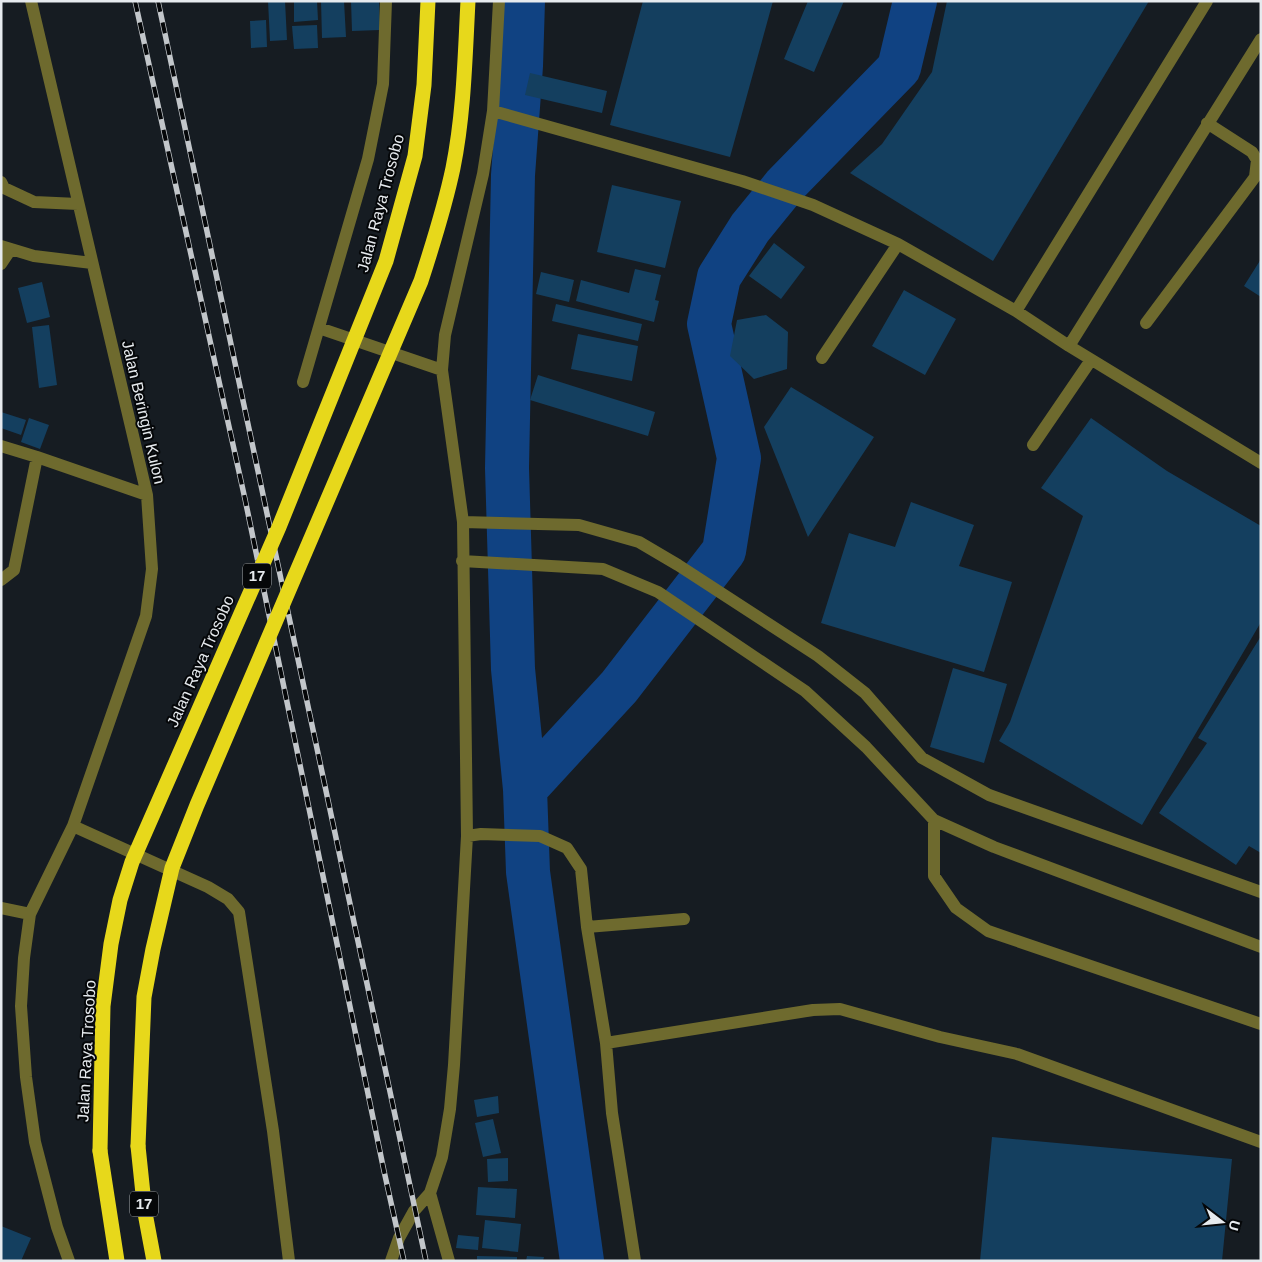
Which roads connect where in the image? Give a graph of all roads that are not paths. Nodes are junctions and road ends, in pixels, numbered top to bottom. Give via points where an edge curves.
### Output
1 (31, 1) edge
2 (386, 1) edge
3 (428, 1) edge
4 (468, 1) edge
5 (499, 1) edge
6 (1207, 1) edge
7 (1261, 39) edge
8 (493, 110) junction
9 (1207, 123) junction
10 (1, 182) edge
11 (78, 204) junction
12 (898, 244) junction
13 (6, 247) edge
14 (92, 262) junction
15 (1, 264) edge
16 (1016, 311) junction
17 (1146, 323) dead end
18 (320, 328) junction
19 (1069, 346) junction
20 (822, 358) dead end
21 (1092, 360) junction
22 (442, 370) junction
23 (303, 382) dead end
24 (1033, 444) dead end
25 (1, 446) edge
26 (37, 457) junction
27 (1261, 463) edge
28 (147, 495) junction
29 (463, 522) junction
30 (462, 561) junction
31 (1, 580) edge
32 (934, 820) junction
33 (73, 826) junction
34 (467, 836) junction
35 (1261, 892) edge
36 (1, 908) edge
37 (30, 914) junction
38 (684, 919) dead end
39 (587, 927) junction
40 (1261, 947) edge
41 (1261, 1024) edge
42 (606, 1042) junction
43 (1261, 1142) edge
44 (430, 1193) junction
45 (69, 1261) edge
46 (117, 1261) edge
47 (154, 1261) edge
48 (289, 1261) edge
49 (391, 1261) edge
50 (449, 1261) edge
51 (635, 1261) edge

1 - 11 street, Jalan Beringin Kulon
2 - 18 street via 383,84 368,159
3 - 46 highway, Jalan Raya Trosobo / 17, bridge via 424,85 415,156 386,261 279,527 132,862 120,900 103,1006 100,1151
4 - 47 highway, 17, bridge via 464,88 453,166 439,228 421,281 172,868 144,997 138,1146
5 - 8 street
6 - 16 street
7 - 9 street
8 - 12 street via 742,181 813,205
8 - 22 street via 483,174 445,334
9 - 17 street via 1252,152 1257,160 1255,177
9 - 19 street
10 - 11 street via 4,188 34,202
11 - 14 street, Jalan Beringin Kulon
12 - 16 street
12 - 20 street
13 - 14 street via 34,256
13 - 15 street
14 - 28 street, Jalan Beringin Kulon
16 - 19 street
18 - 22 street
18 - 23 street
19 - 21 street
21 - 24 street
21 - 27 street
22 - 29 street
25 - 26 street
26 - 28 street
26 - 31 street via 14,570
28 - 33 street, Jalan Beringin Kulon via 152,569 146,616
29 - 30 street
29 - 35 street via 579,525 639,542 818,656 865,693 922,758 989,795
30 - 32 street via 603,569 658,592 805,691 866,746
30 - 34 street
32 - 40 street via 994,847
32 - 41 street via 934,876 956,908 988,931
33 - 37 street, Jalan Beringin Kulon
33 - 48 street via 208,887 228,899 239,912 273,1131
34 - 39 street via 540,836 567,848 581,869
34 - 44 street via 450,1109 442,1157
36 - 37 street
37 - 45 street, Jalan Beringin Kulon via 21,1006 26,1077 35,1142
38 - 39 street
39 - 42 street
42 - 43 street via 813,1010 840,1009 1017,1054
42 - 51 street via 612,1113
44 - 49 street via 414,1211
44 - 50 street

